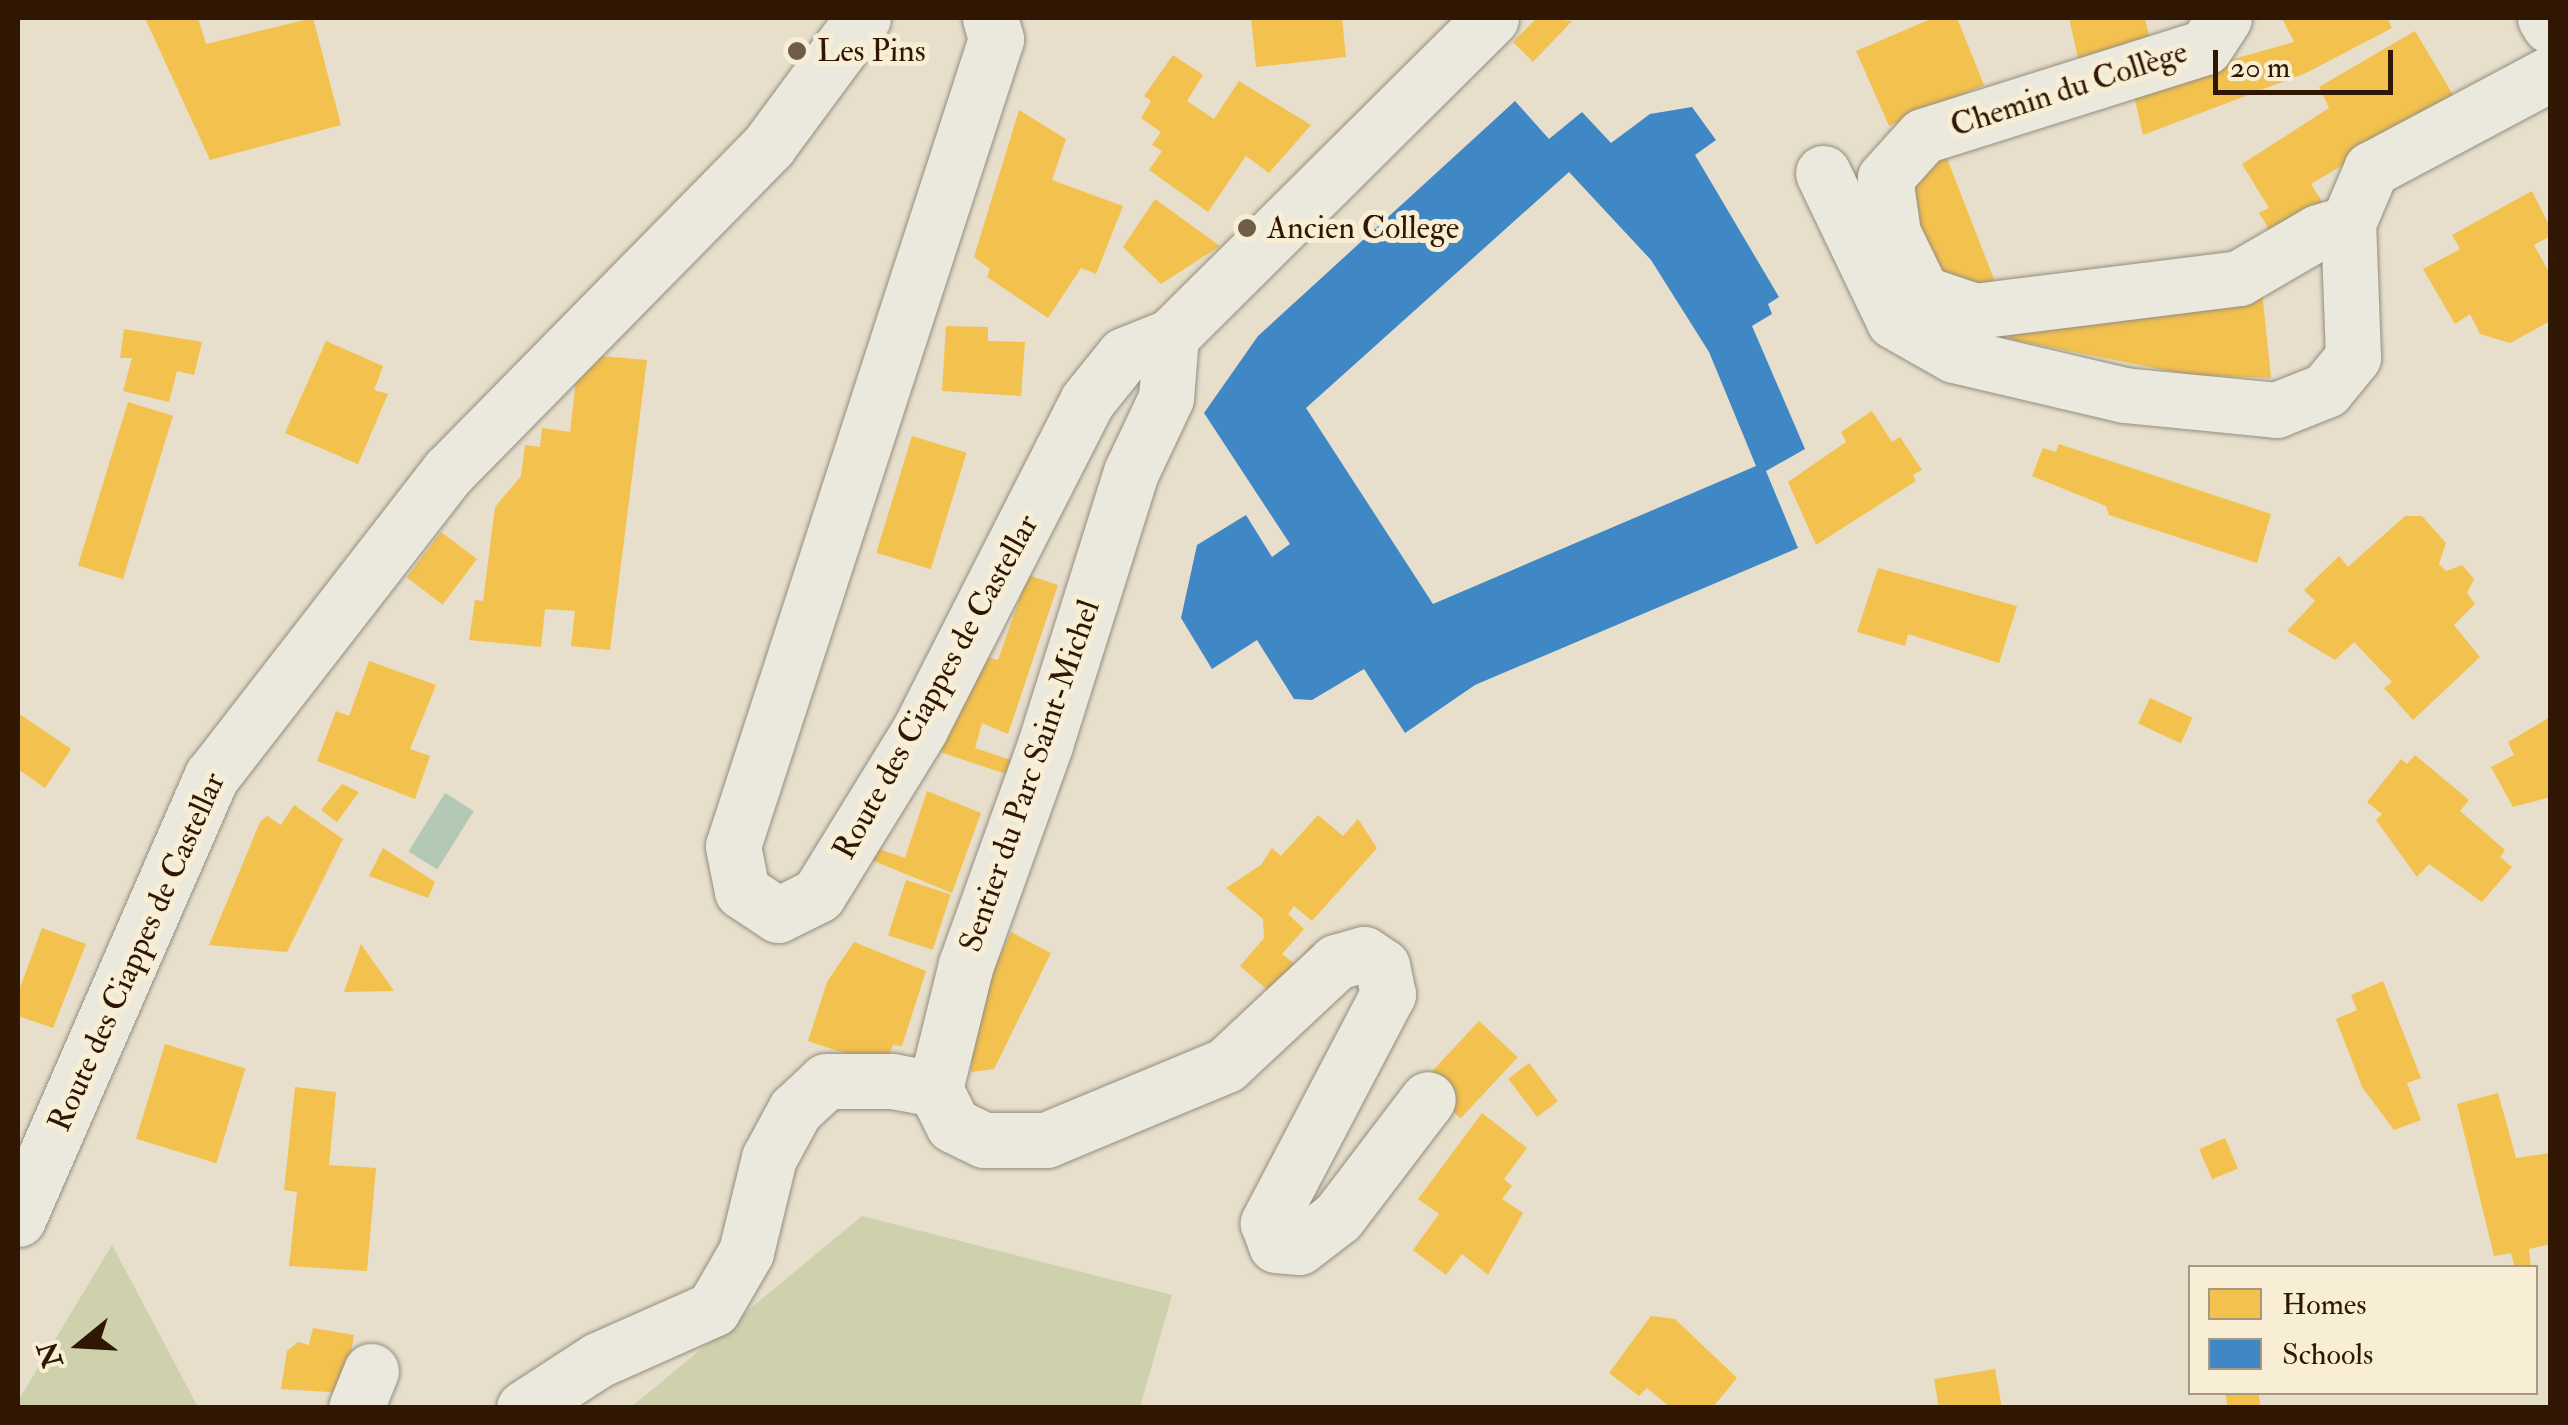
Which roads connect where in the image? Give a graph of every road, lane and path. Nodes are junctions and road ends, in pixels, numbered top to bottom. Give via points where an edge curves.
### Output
1 (863, 18) edge
2 (990, 18) edge
3 (1491, 18) edge
4 (2224, 18) edge
5 (2545, 18) edge
6 (2550, 26) edge
7 (2550, 74) edge
8 (1822, 173) dead end
9 (2348, 223) junction
10 (1171, 336) junction
11 (935, 1089) junction
12 (1428, 1099) dead end
13 (18, 1219) edge
14 (524, 1408) edge

1 - 13 street, Route des Ciappes de Castellar via 769,145 449,471 212,776
2 - 10 street, Route des Ciappes de Castellar via 996,39 734,846 742,891 778,915 818,895 920,729 1087,401 1124,356
3 - 10 street, Route des Ciappes de Castellar
4 - 9 street, Chemin du Collège via 2204,47 1922,136 1886,178 1893,233 1922,293 1975,311 2240,278 2318,232
5 - 6 street
7 - 9 street via 2371,169
8 - 9 street via 1894,321 1954,355 2124,395 2276,410 2326,390 2353,357
10 - 11 street, Sentier du Parc Saint-Michel via 1166,398 1130,472 1045,746 966,964
11 - 12 street via 953,1125 984,1140 1046,1140 1226,1064 1336,962 1364,954 1382,966 1388,994 1268,1223 1276,1245 1299,1247 1338,1218
11 - 14 street via 826,1081 795,1110 769,1158 746,1252 712,1309 598,1360

